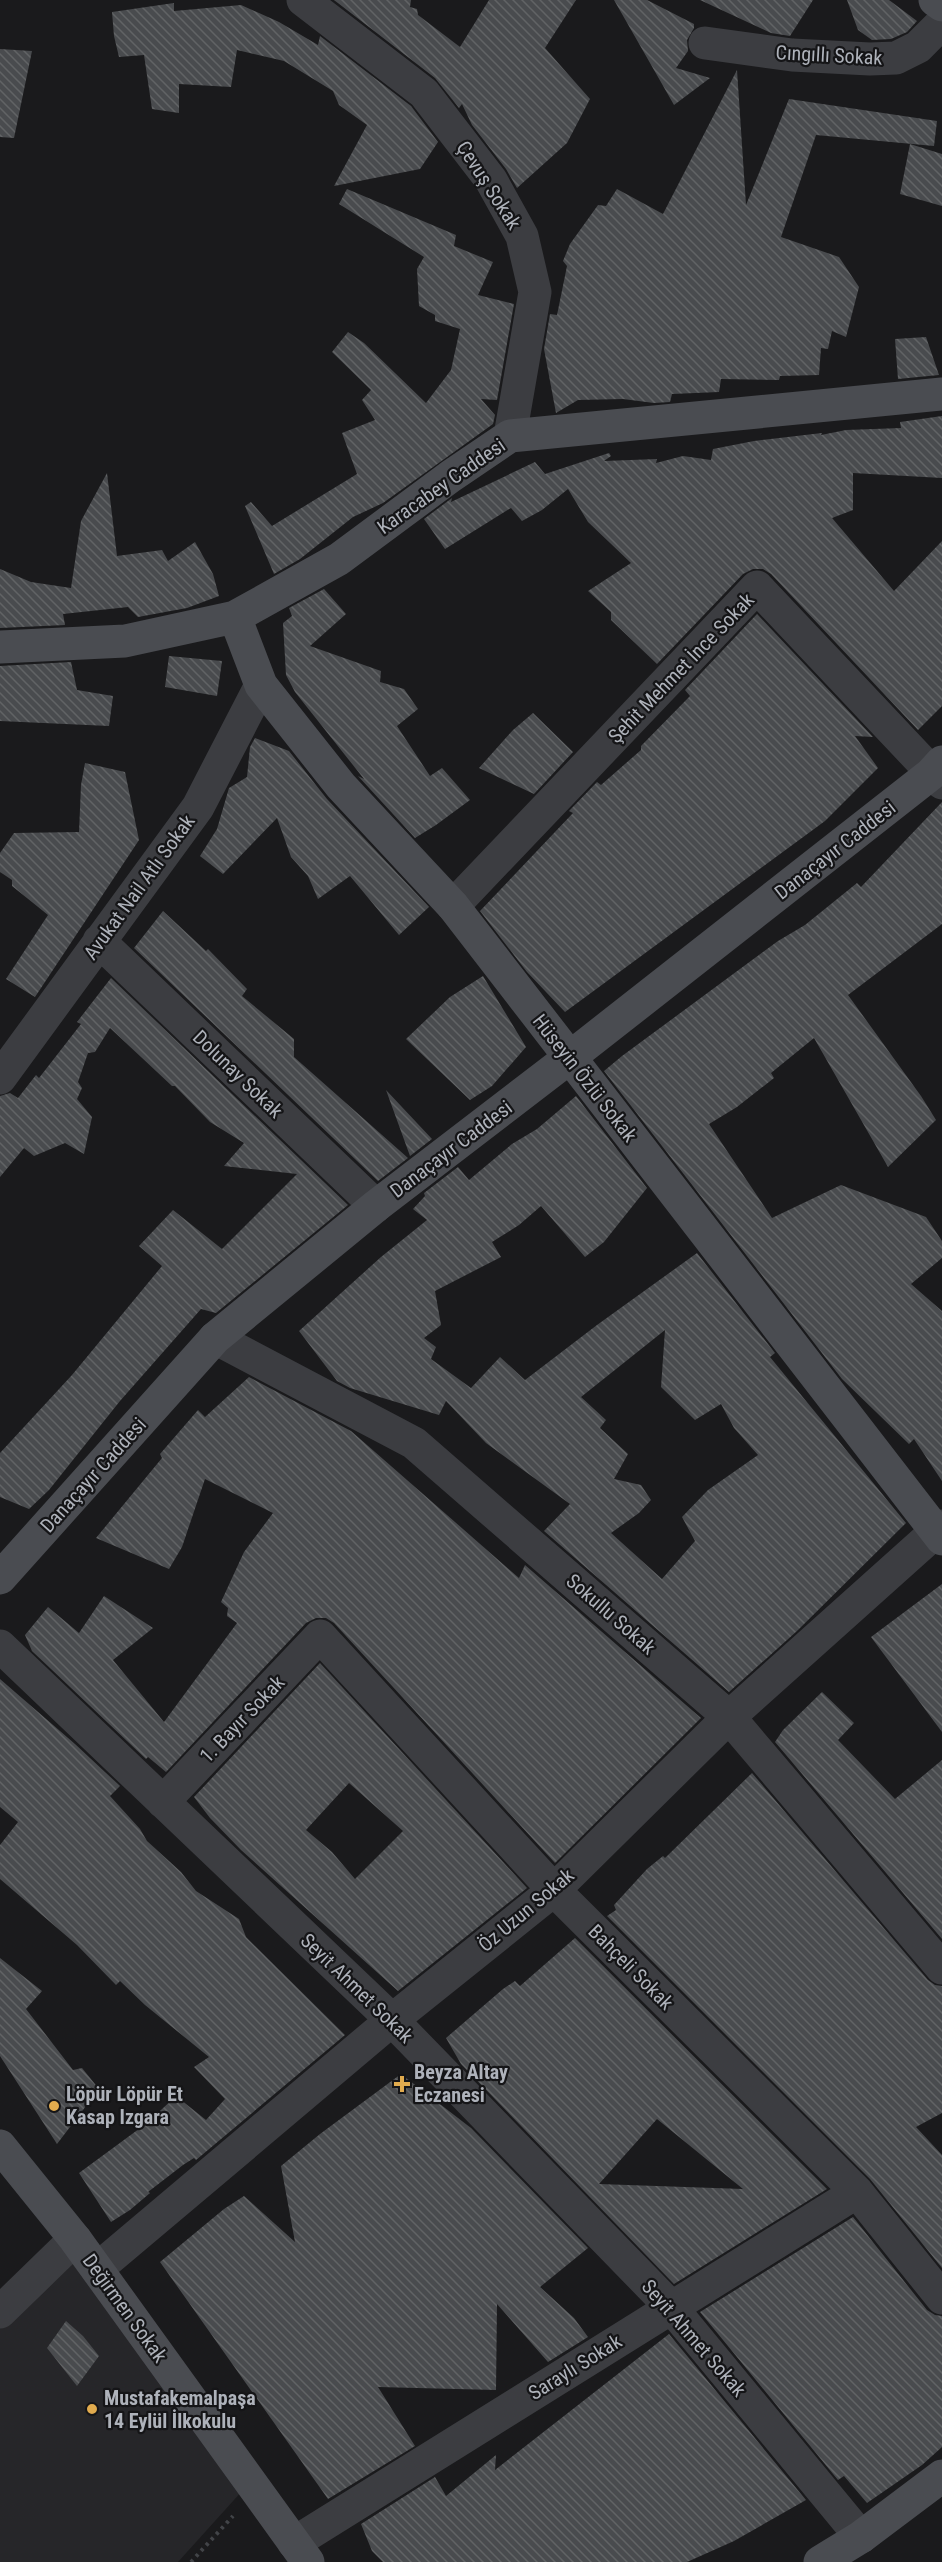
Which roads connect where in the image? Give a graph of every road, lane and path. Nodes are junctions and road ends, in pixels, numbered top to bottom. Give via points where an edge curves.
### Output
1 (303, 0) edge
2 (935, 0) edge
3 (942, 5) edge
4 (942, 23) edge
5 (705, 43) dead end
6 (942, 394) edge
7 (510, 436) junction
8 (235, 617) junction
9 (0, 646) edge
10 (261, 685) junction
11 (938, 773) edge
12 (453, 906) junction
13 (99, 941) junction
14 (569, 1058) junction
15 (0, 1078) edge
16 (376, 1206) junction
17 (215, 1338) junction
18 (940, 1532) edge
19 (0, 1578) edge
20 (320, 1636) joint
21 (0, 1646) edge
22 (729, 1717) junction
23 (163, 1802) junction
24 (554, 1890) junction
25 (942, 1968) edge
26 (392, 2020) junction
27 (0, 2146) edge
28 (857, 2192) junction
29 (75, 2239) junction
30 (97, 2269) junction
31 (942, 2298) edge
32 (671, 2307) junction
33 (0, 2312) edge
34 (942, 2476) edge
35 (256, 2491) junction
36 (861, 2537) junction
37 (301, 2553) edge
38 (191, 2562) edge
39 (820, 2562) edge

1 - 7 street, Çevuş Sokak via 424,93 491,180 522,236 535,292
2 - 3 street
4 - 5 street, Cıngıllı Sokak via 918,47 896,58 792,55
6 - 7 street, Karacabey Caddesi
7 - 8 street, Karacabey Caddesi via 339,559
8 - 9 street, Karacabey Caddesi via 125,641
8 - 10 street, Hüseyin Özlü Sokak
10 - 12 street, Hüseyin Özlü Sokak via 341,786
10 - 13 street, Avukat Nail Atlı Sokak via 198,807
11 - 12 street, Şehit Mehmet İnce Sokak via 757,587
11 - 14 street, Danaçayır Caddesi
12 - 14 street, Hüseyin Özlü Sokak
13 - 15 street, Avukat Nail Atlı Sokak
13 - 16 street, Dolunay Sokak
14 - 16 street, Danaçayır Caddesi
14 - 18 street, Hüseyin Özlü Sokak
16 - 17 street, Danaçayır Caddesi
17 - 19 street, Danaçayır Caddesi
17 - 22 street, Sokullu Sokak via 414,1443
18 - 22 street, Öz Uzun Sokak
20 - 23 street, 1. Bayır Sokak
20 - 24 street, Bahçeli Sokak
21 - 23 street, Seyit Ahmet Sokak
22 - 24 street, Öz Uzun Sokak
22 - 25 street, Sokullu Sokak
23 - 26 street, Seyit Ahmet Sokak
24 - 26 street, Öz Uzun Sokak
24 - 28 street, Bahçeli Sokak
26 - 30 street, Öz Uzun Sokak
26 - 32 street, Seyit Ahmet Sokak
27 - 29 street, Değirmen Sokak
28 - 31 street, Bahçeli Sokak
28 - 32 street, Saraylı Sokak
29 - 30 street, Değirmen Sokak
29 - 33 street
30 - 35 street, Değirmen Sokak
32 - 36 street, Seyit Ahmet Sokak
32 - 37 street, Saraylı Sokak
34 - 36 street
35 - 37 street, Değirmen Sokak
35 - 38 path
36 - 39 street

